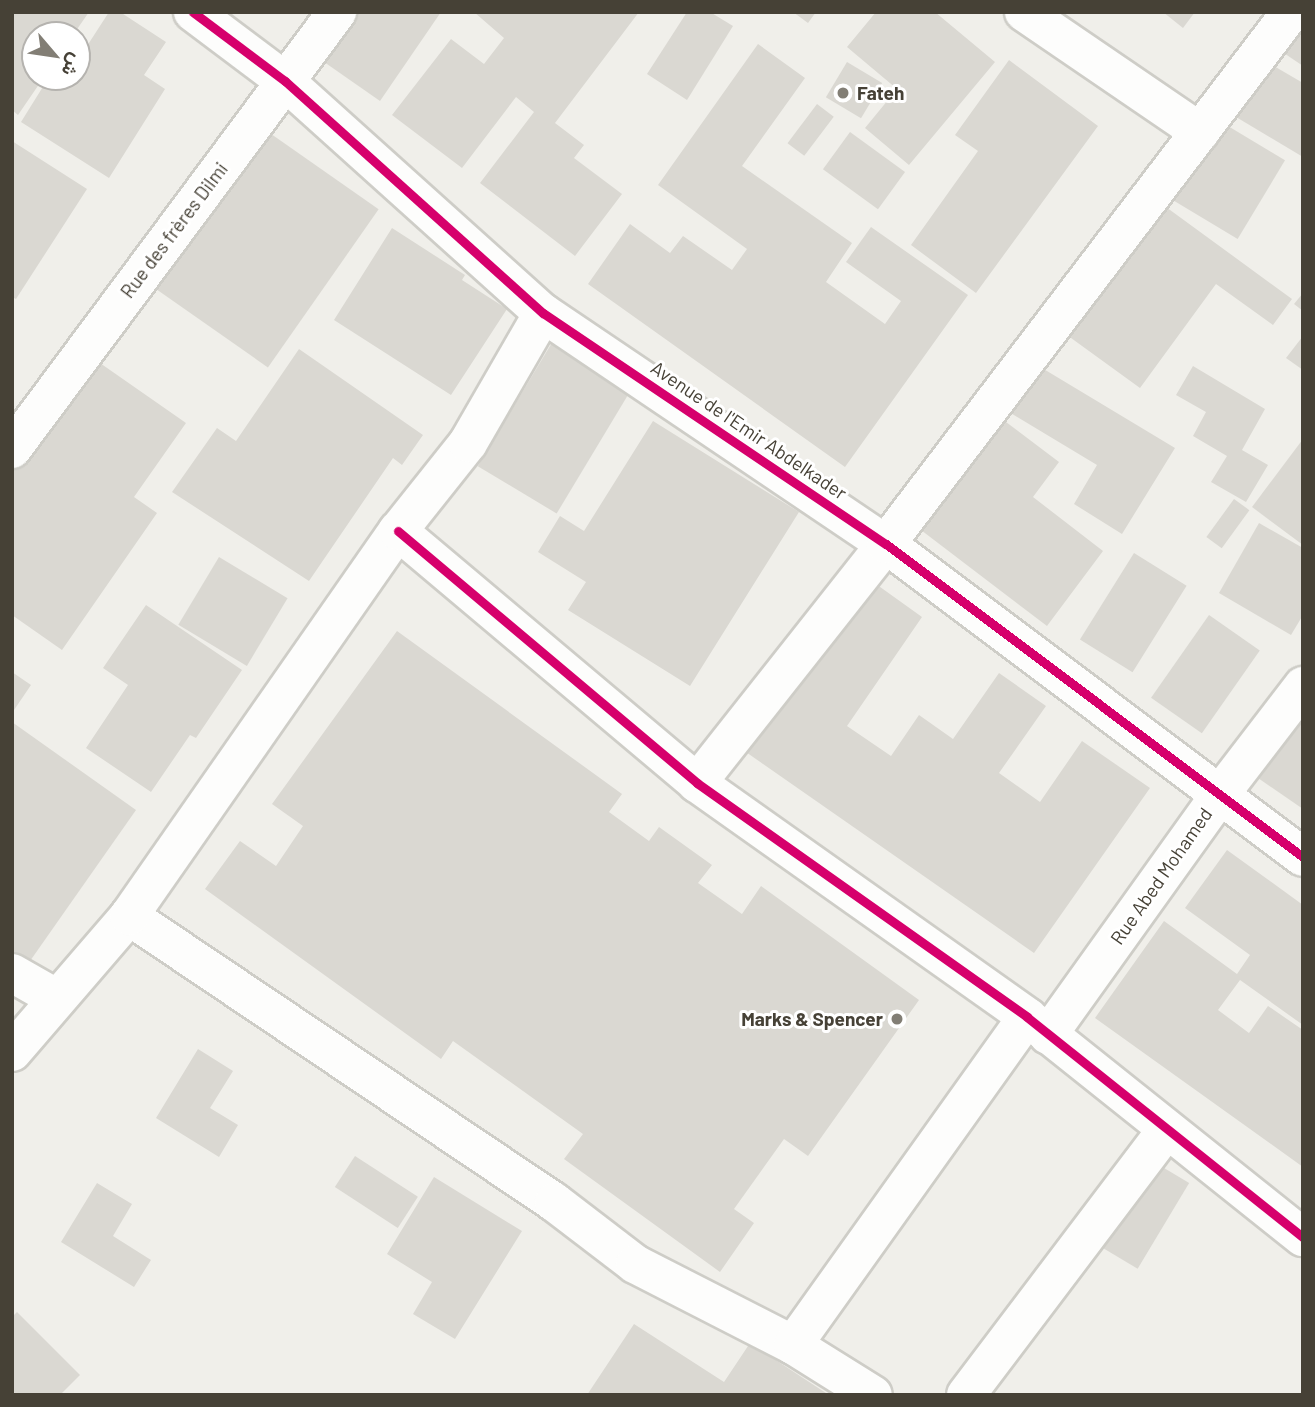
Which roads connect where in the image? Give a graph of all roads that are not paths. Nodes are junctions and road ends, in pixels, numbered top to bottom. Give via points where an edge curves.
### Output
1 (193, 12) edge
2 (337, 12) edge
3 (1024, 12) edge
4 (1292, 12) edge
5 (285, 81) junction
6 (1200, 132) junction
7 (543, 313) junction
8 (12, 449) edge
9 (398, 531) junction
10 (886, 544) junction
11 (1303, 686) edge
12 (697, 783) junction
13 (1221, 793) junction
14 (1303, 857) edge
15 (129, 916) junction
16 (12, 973) edge
17 (56, 998) junction
18 (1038, 1026) junction
19 (12, 1052) edge
20 (1167, 1129) junction
21 (1303, 1237) edge
22 (793, 1345) junction
23 (873, 1395) edge
24 (967, 1395) edge

1 - 5 street, Avenue de l'Emir Abdelkader
2 - 5 street, Rue des frères Dilmi
3 - 6 street
4 - 6 street
5 - 7 street, Avenue de l'Emir Abdelkader
5 - 8 street, Rue des frères Dilmi
6 - 10 street
7 - 9 street via 468,443
7 - 10 street, Avenue de l'Emir Abdelkader
9 - 12 street
9 - 15 street
10 - 12 street
10 - 13 street, Avenue de l'Emir Abdelkader
11 - 13 street, Rue Abed Mohamed
12 - 18 street
13 - 14 street, Avenue de l'Emir Abdelkader
13 - 18 street, Rue Abed Mohamed
15 - 17 street
15 - 22 street via 554,1202 635,1265
16 - 17 street
17 - 19 street
18 - 20 street
18 - 22 street, Rue Abed Mohamed
20 - 21 street
20 - 24 street
22 - 23 street

